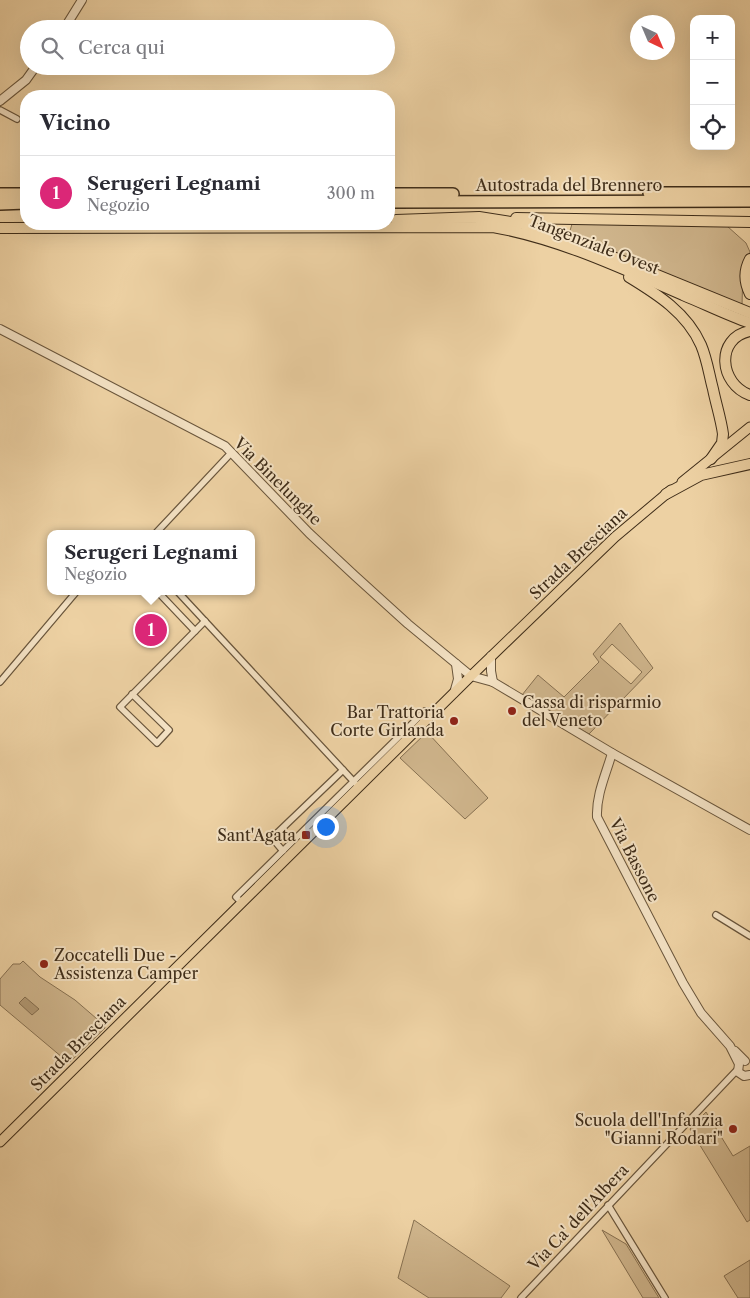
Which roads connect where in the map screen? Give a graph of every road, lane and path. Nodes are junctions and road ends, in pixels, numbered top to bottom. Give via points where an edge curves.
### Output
1 (82, 0) edge
2 (70, 20) edge
3 (30, 75) edge
4 (0, 101) edge
5 (0, 110) edge
6 (17, 119) dead end
7 (750, 193) edge
8 (0, 194) edge
9 (20, 194) edge
10 (395, 194) edge
11 (750, 201) edge
12 (395, 202) edge
13 (0, 204) edge
14 (20, 204) edge
15 (479, 217) junction
16 (395, 220) edge
17 (0, 221) edge
18 (20, 221) edge
19 (750, 222) edge
20 (395, 227) edge
21 (0, 228) edge
22 (20, 228) edge
23 (750, 259) edge
24 (605, 261) junction
25 (750, 294) edge
26 (750, 313) edge
27 (750, 323) edge
28 (0, 329) edge
29 (750, 331) edge
30 (750, 395) edge
31 (750, 428) edge
32 (232, 452) junction
33 (711, 460) junction
34 (750, 464) edge
35 (666, 494) junction
36 (159, 530) edge
37 (75, 595) edge
38 (161, 595) edge
39 (181, 595) edge
40 (205, 621) junction
41 (194, 631) junction
42 (492, 656) junction
43 (456, 664) junction
44 (471, 676) junction
45 (0, 682) edge
46 (493, 682) junction
47 (454, 693) junction
48 (132, 694) junction
49 (612, 753) junction
50 (343, 770) junction
51 (356, 784) junction
52 (750, 830) edge
53 (283, 851) junction
54 (242, 903) junction
55 (716, 915) dead end
56 (750, 936) edge
57 (745, 1070) edge
58 (0, 1142) edge
59 (608, 1205) junction
60 (521, 1298) edge
61 (665, 1298) edge

1 - 2 street
3 - 4 street
5 - 6 street
7 - 10 highway, Autostrada del Brennero
8 - 9 highway
11 - 12 highway, Autostrada del Brennero
13 - 14 highway
15 - 16 highway, Tangenziale Ovest
15 - 19 highway
15 - 26 highway, Tangenziale Ovest via 523,224 560,236
17 - 18 highway
20 - 24 highway, Tangenziale Ovest via 493,227 550,240
21 - 22 highway, Tangenziale Ovest
23 - 25 highway via 745,279
24 - 27 highway, Tangenziale Ovest
24 - 33 highway via 665,300 685,320 700,343 723,434 722,443
28 - 32 street, Via Binelunghe
29 - 30 highway via 734,339 725,360 731,382
31 - 33 main road, Strada Bresciana
32 - 36 street
32 - 43 street, Via Binelunghe via 347,569
33 - 35 main road, Strada Bresciana
34 - 35 highway via 701,475
35 - 42 main road, Strada Bresciana via 615,537
37 - 45 street
38 - 41 street
39 - 40 street
40 - 41 street
40 - 50 street
41 - 48 street
42 - 44 main road, Strada Bresciana
42 - 46 street
43 - 44 street, Via Binelunghe
43 - 47 street via 458,679
44 - 46 street
44 - 47 main road, Strada Bresciana
46 - 49 street
47 - 51 main road, Strada Bresciana via 419,722
48 - 48 street via 168,730 157,743 120,706
49 - 52 street
49 - 57 street, Via Bassone via 596,806 597,817 683,983
50 - 51 street
50 - 53 street via 272,838
51 - 53 street, Strada Bresciana
51 - 54 main road, Strada Bresciana
53 - 54 street, Strada Bresciana via 236,897
54 - 58 main road, Strada Bresciana
55 - 56 street
57 - 59 street, Via Ca' dell'Albera via 729,1078
59 - 60 street, Via Ca' dell'Albera
59 - 61 street

